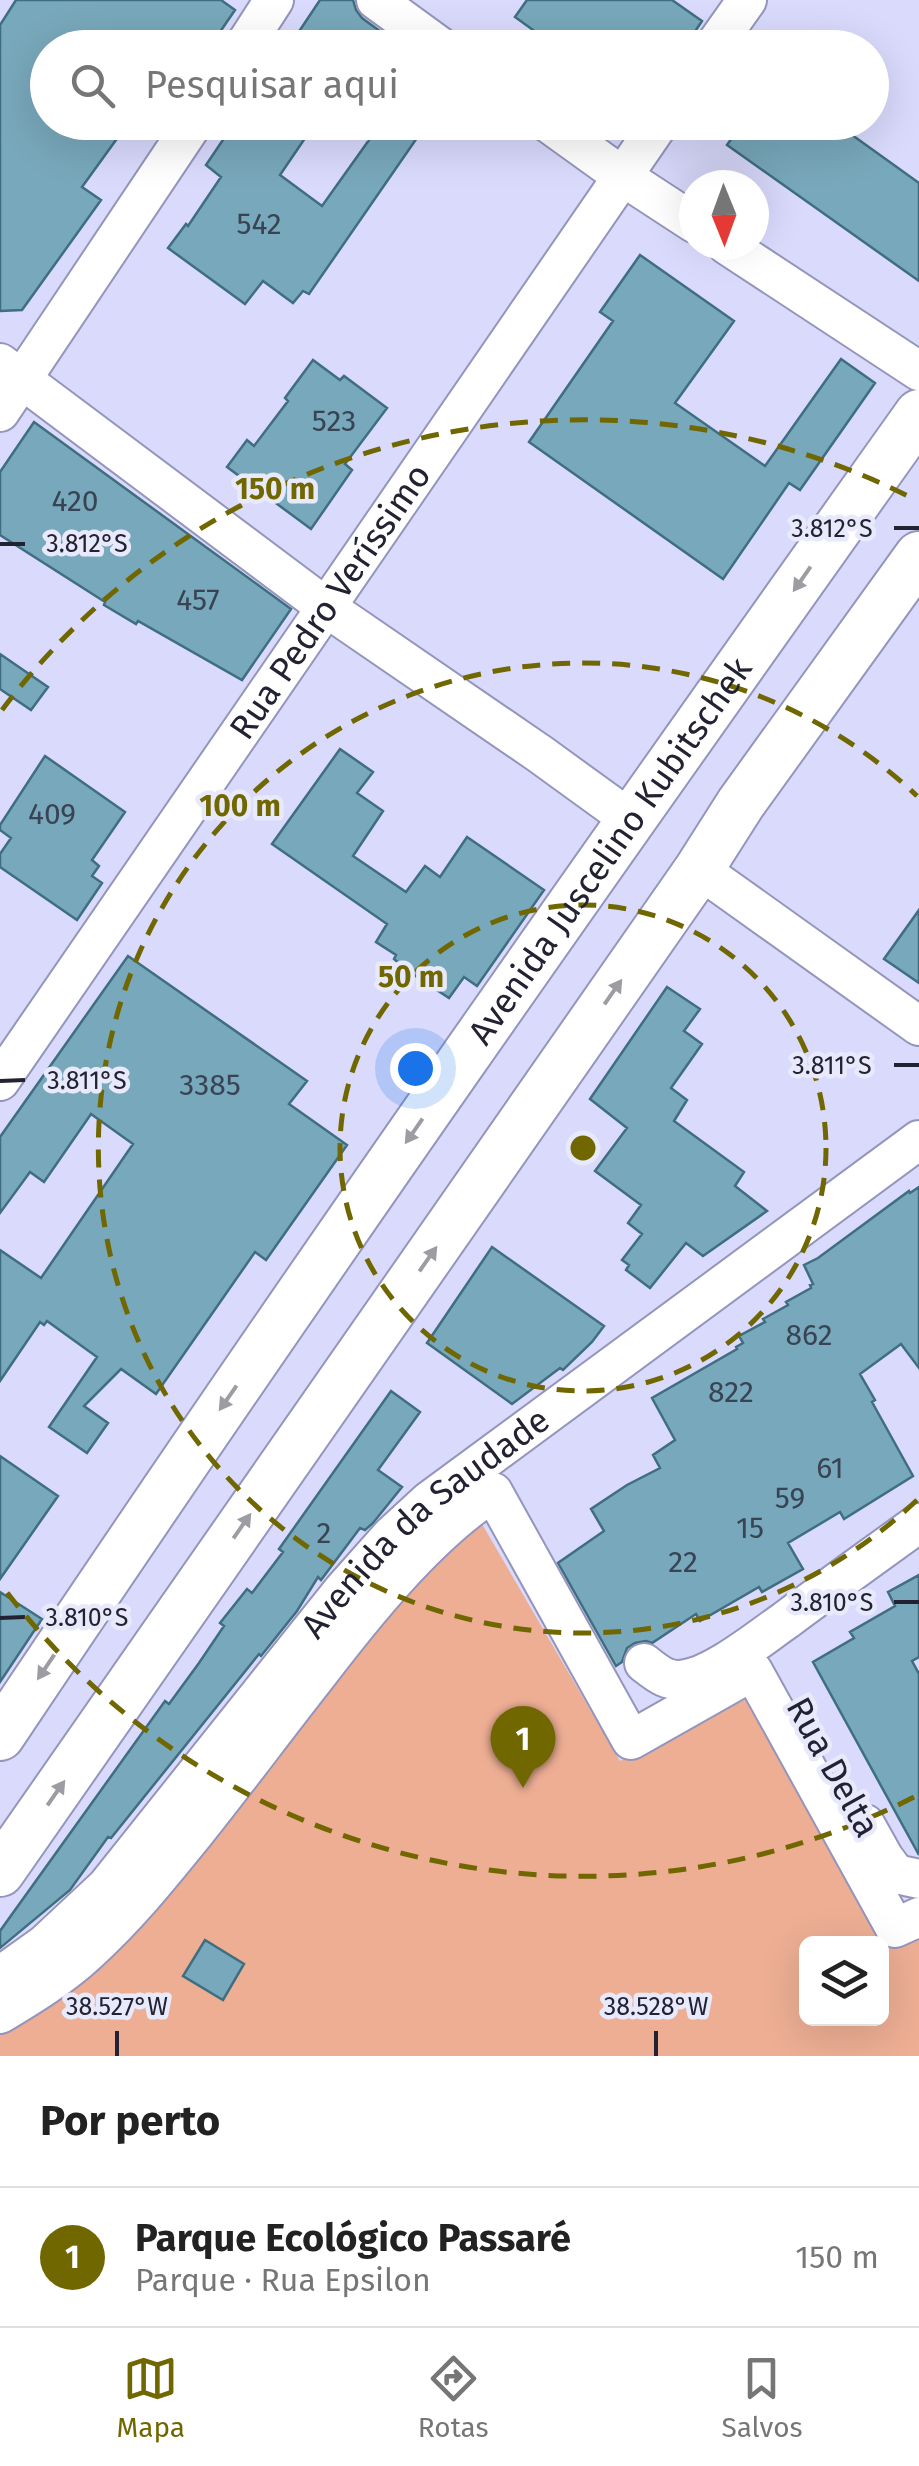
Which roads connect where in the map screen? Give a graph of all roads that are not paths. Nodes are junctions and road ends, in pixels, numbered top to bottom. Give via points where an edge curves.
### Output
1 (274, 0) edge
2 (376, 0) edge
3 (746, 0) edge
4 (255, 30) edge
5 (417, 30) edge
6 (725, 30) edge
7 (181, 140) edge
8 (572, 140) edge
9 (647, 140) edge
10 (622, 176) junction
11 (679, 213) edge
12 (750, 260) edge
13 (919, 370) edge
14 (12, 371) edge
15 (0, 412) edge
16 (919, 414) edge
17 (919, 556) edge
18 (327, 608) junction
19 (631, 820) junction
20 (700, 869) junction
21 (919, 1026) edge
22 (0, 1081) edge
23 (919, 1140) edge
24 (919, 1524) edge
25 (761, 1638) junction
26 (644, 1663) dead end
27 (0, 1736) edge
28 (0, 1872) edge
29 (919, 1879) edge
30 (919, 1917) edge
31 (0, 1976) edge
32 (0, 2014) edge

1 - 4 street
2 - 5 street
3 - 6 street
7 - 14 street
8 - 10 street
9 - 10 street, Rua Pedro Veríssimo
10 - 11 street
10 - 18 street, Rua Pedro Veríssimo
12 - 13 street
14 - 15 street
14 - 18 street
16 -> 19 main road, Avenida Juscelino Kubitschek
17 - 20 main road
18 - 19 street
18 - 22 street, Rua Pedro Veríssimo
19 -> 27 main road, Avenida Juscelino Kubitschek via 186,1456
20 - 21 street
28 -> 20 main road
23 - 31 street, Avenida da Saudade via 429,1501 342,1590 106,1887
24 - 25 street
25 - 26 street via 688,1679 663,1678
25 - 29 street, Rua Delta via 884,1858 896,1874
30 - 32 street via 895,1928 753,1671 631,1740 493,1492 454,1522 366,1614 119,1923 85,1956

